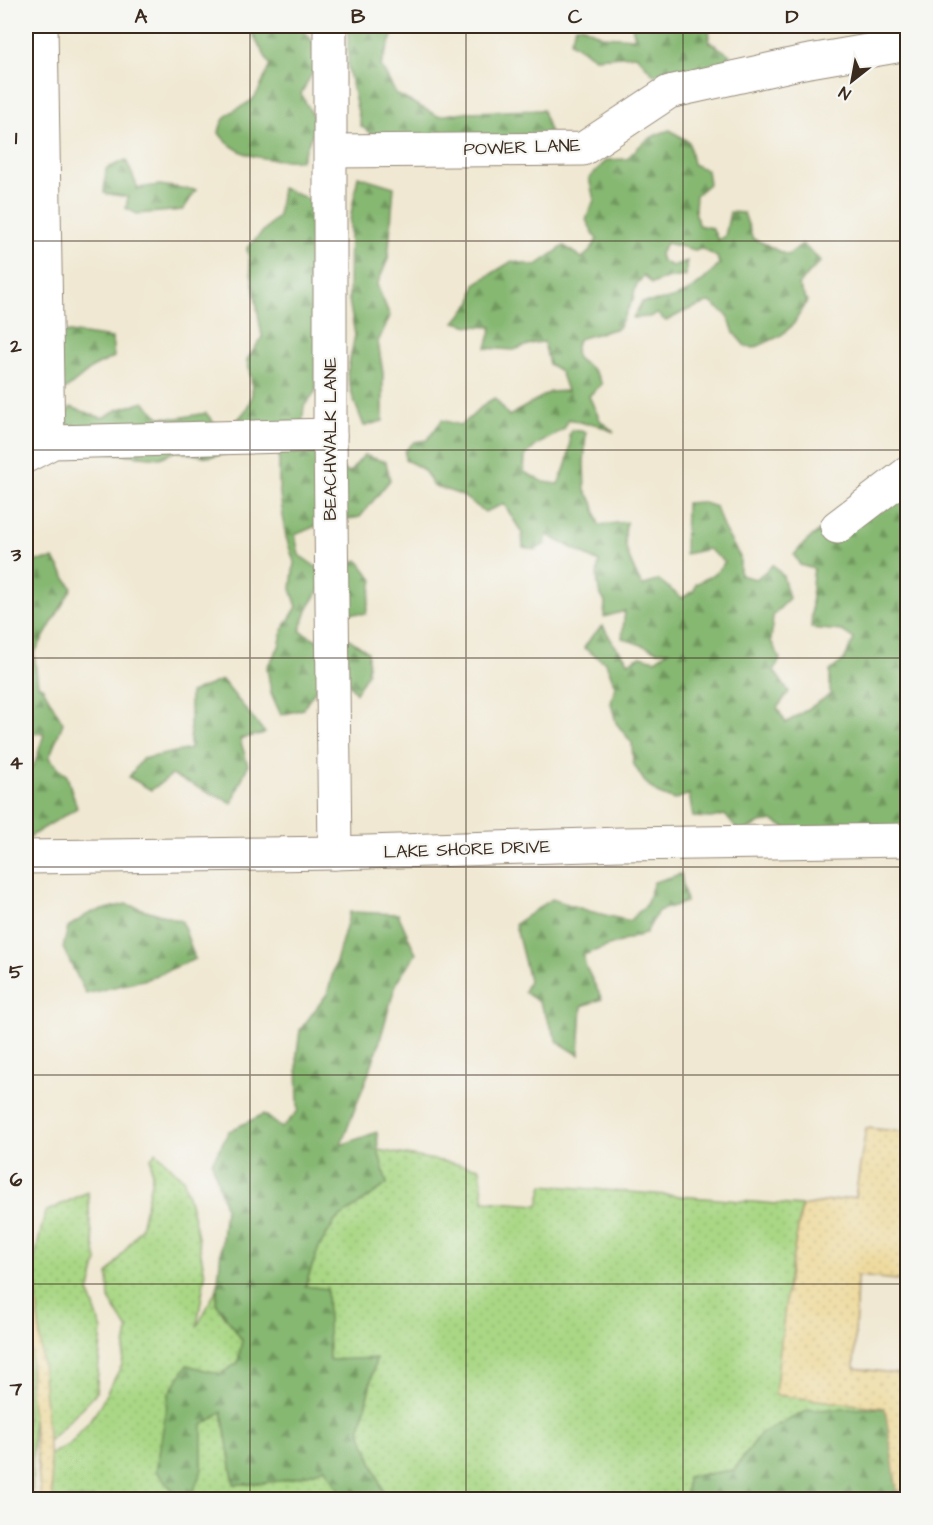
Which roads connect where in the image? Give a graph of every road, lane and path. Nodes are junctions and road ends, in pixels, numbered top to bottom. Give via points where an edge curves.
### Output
1 (41, 26) edge
2 (330, 26) edge
3 (908, 44) edge
4 (331, 151) junction
5 (330, 435) junction
6 (37, 450) edge
7 (908, 473) edge
8 (837, 527) dead end
9 (908, 840) edge
10 (335, 853) junction
11 (26, 857) edge

1 - 6 street
2 - 4 street, BEACHWALK LANE
3 - 4 street, POWER LANE via 669,92 583,149
4 - 5 street, BEACHWALK LANE
5 - 6 street via 53,442
5 - 10 street, BEACHWALK LANE
7 - 8 street
9 - 10 street, LAKE SHORE DRIVE
10 - 11 street, LAKE SHORE DRIVE

